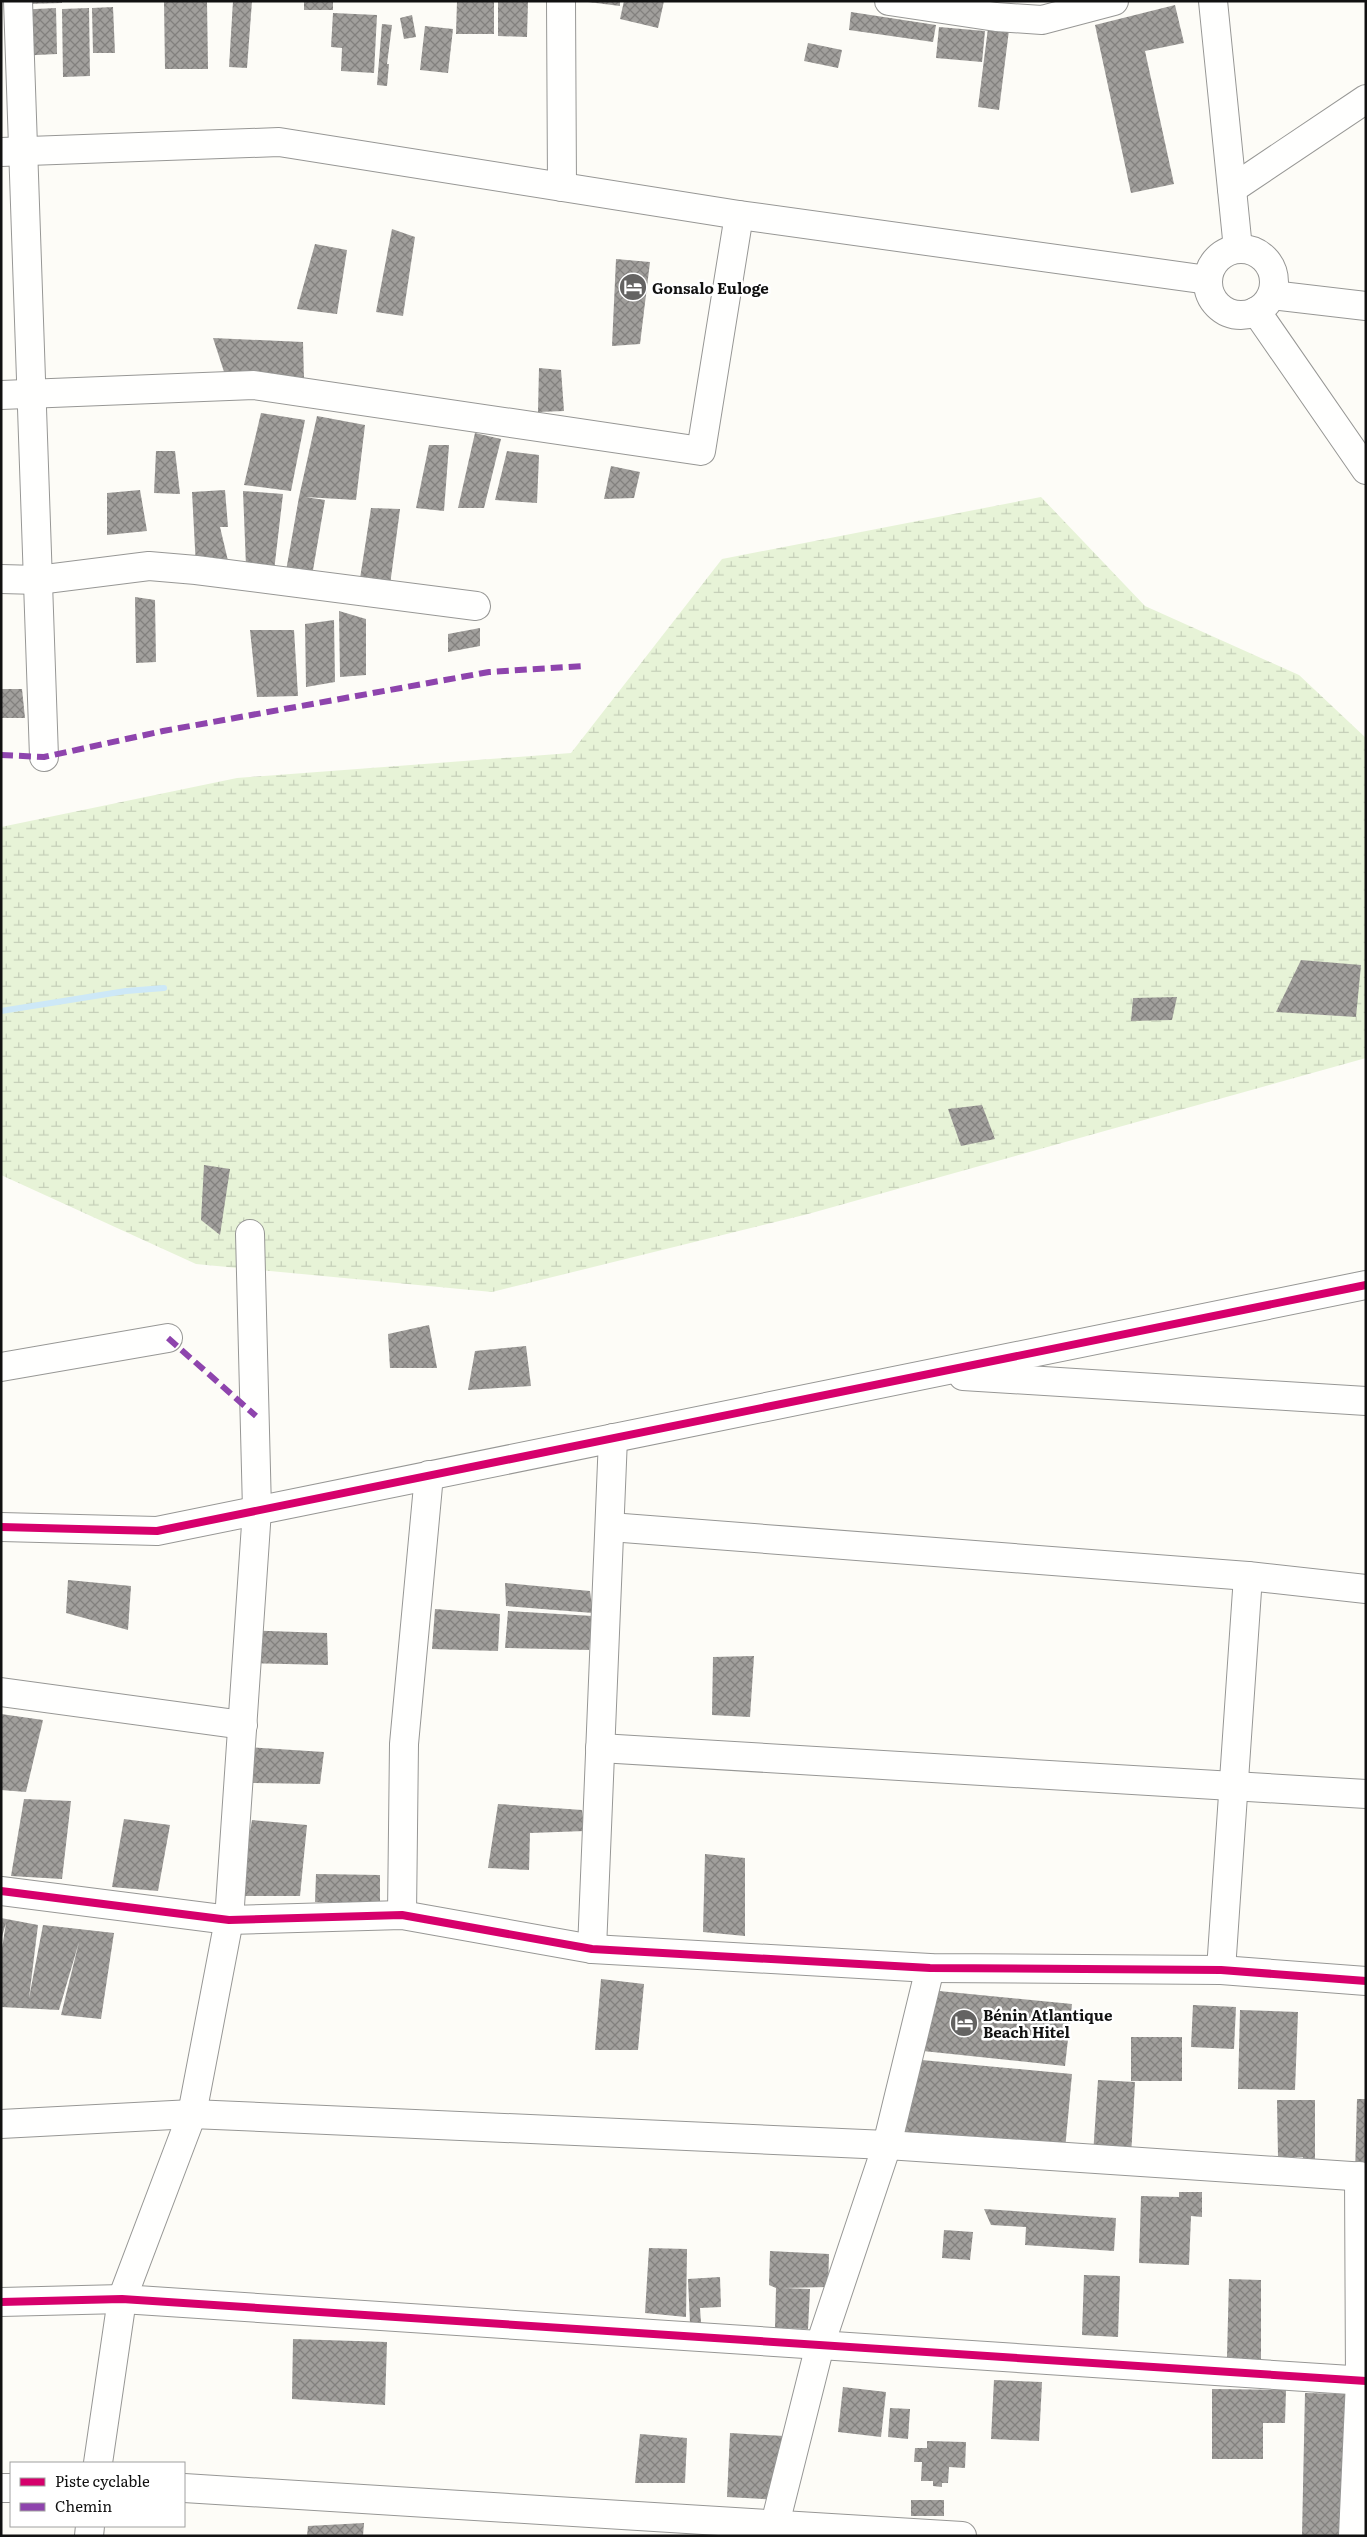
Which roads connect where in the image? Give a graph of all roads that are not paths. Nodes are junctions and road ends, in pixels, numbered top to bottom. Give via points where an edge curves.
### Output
1 (18, 1) edge
2 (561, 1) edge
3 (889, 1) edge
4 (1114, 1) edge
5 (1213, 1) edge
6 (995, 9) edge
7 (1366, 99) edge
8 (11, 151) edge
9 (562, 187) junction
10 (1232, 190) junction
11 (739, 215) junction
12 (1238, 249) junction
13 (1208, 280) junction
14 (1264, 303) junction
15 (1366, 306) edge
16 (31, 394) junction
17 (1, 395) edge
18 (1366, 470) edge
19 (1, 579) edge
20 (38, 580) junction
21 (476, 606) dead end
22 (44, 757) dead end
23 (250, 1234) dead end
24 (1366, 1285) edge
25 (168, 1338) dead end
26 (1, 1367) edge
27 (924, 1374) junction
28 (1366, 1401) edge
29 (613, 1438) junction
30 (429, 1475) junction
31 (256, 1510) junction
32 (1, 1527) edge
33 (610, 1527) junction
34 (1248, 1576) junction
35 (1366, 1589) edge
36 (1, 1692) edge
37 (243, 1725) junction
38 (600, 1748) junction
39 (1234, 1786) junction
40 (1366, 1794) edge
41 (1, 1891) edge
42 (402, 1915) junction
43 (230, 1920) junction
44 (592, 1949) junction
45 (930, 1968) junction
46 (1221, 1970) junction
47 (1366, 1981) edge
48 (192, 2114) junction
49 (1, 2124) edge
50 (887, 2144) junction
51 (1362, 2176) edge
52 (122, 2299) junction
53 (1, 2302) edge
54 (820, 2345) junction
55 (1363, 2381) edge
56 (98, 2462) edge
57 (185, 2488) edge
58 (774, 2530) edge
59 (962, 2536) edge
60 (1353, 2536) edge

1 - 8 street
2 - 9 street
3 - 6 street
4 - 6 street via 1042,20
5 - 10 street
7 - 10 street
8 - 9 street via 279,142
8 - 16 street
9 - 11 street
10 - 12 street
11 - 13 street
11 - 16 street via 701,451 254,385
12 - 13 street via 1217,259
12 - 14 street via 1260,254 1273,272
13 - 14 street via 1214,301 1234,314 1245,314
14 - 15 street
14 - 18 street
16 - 17 street
16 - 20 street
19 - 20 street
20 - 21 street via 149,566
20 - 22 street
23 - 31 street
24 - 27 street
25 - 26 street
27 - 28 street
27 - 29 street
29 - 30 street
29 - 33 street
30 - 31 street
30 - 42 street via 404,1744
31 - 32 street via 157,1530
31 - 37 street
33 - 34 street
33 - 38 street
34 - 35 street
34 - 39 street
36 - 37 street
37 - 43 street
38 - 39 street
38 - 44 street
39 - 40 street
39 - 46 street
41 - 43 street
42 - 43 street
42 - 44 street
43 - 48 street
44 - 45 street
45 - 46 street
45 - 50 street
46 - 47 street
48 - 49 street
48 - 50 street
48 - 52 street
50 - 51 street
50 - 54 street
51 - 55 street
52 - 53 street
52 - 54 street
52 - 56 street
54 - 55 street
54 - 58 street
55 - 60 street
57 - 58 street
58 - 59 street

